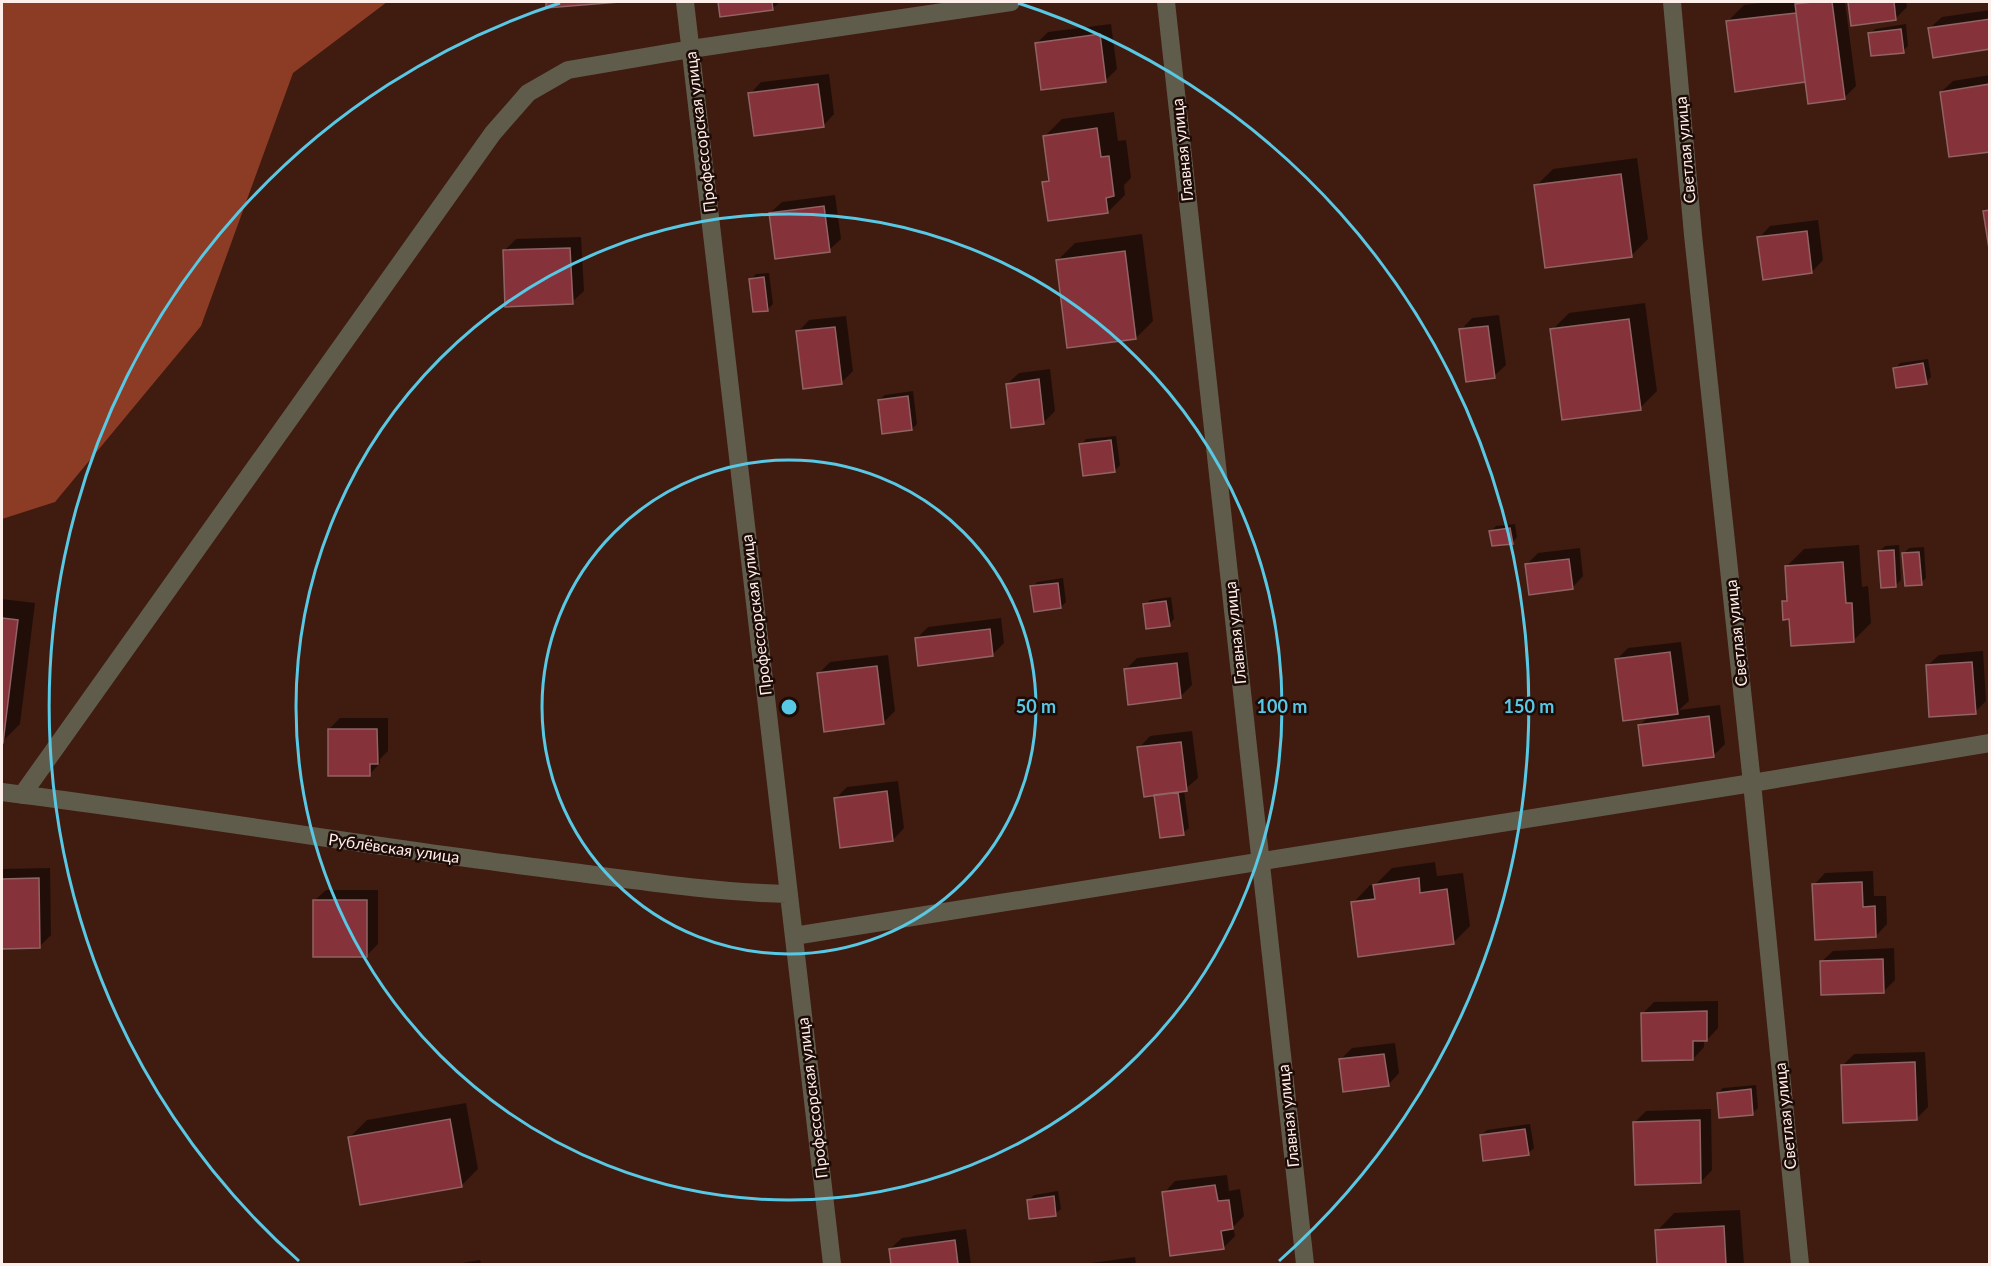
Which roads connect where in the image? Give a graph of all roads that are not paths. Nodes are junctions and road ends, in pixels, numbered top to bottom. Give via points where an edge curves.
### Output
1 (685, 2) edge
2 (1011, 2) edge
3 (1166, 2) edge
4 (1672, 2) edge
5 (691, 49) junction
6 (1989, 742) edge
7 (1752, 783) junction
8 (2, 792) edge
9 (22, 795) junction
10 (1259, 861) junction
11 (788, 894) junction
12 (794, 936) junction
13 (832, 1264) edge
14 (1305, 1264) edge
15 (1800, 1264) edge

1 - 5 street, Профессорская улица
2 - 5 street
3 - 10 street, Главная улица
4 - 7 street, Светлая улица via 1692,235
5 - 9 street via 568,70 528,93 493,133
5 - 11 street, Профессорская улица
6 - 7 street
7 - 10 street
7 - 15 street, Светлая улица
8 - 9 street, Рублёвская улица
9 - 11 street, Рублёвская улица via 495,862 711,889
10 - 12 street
10 - 14 street, Главная улица
11 - 12 street, Профессорская улица
12 - 13 street, Профессорская улица

